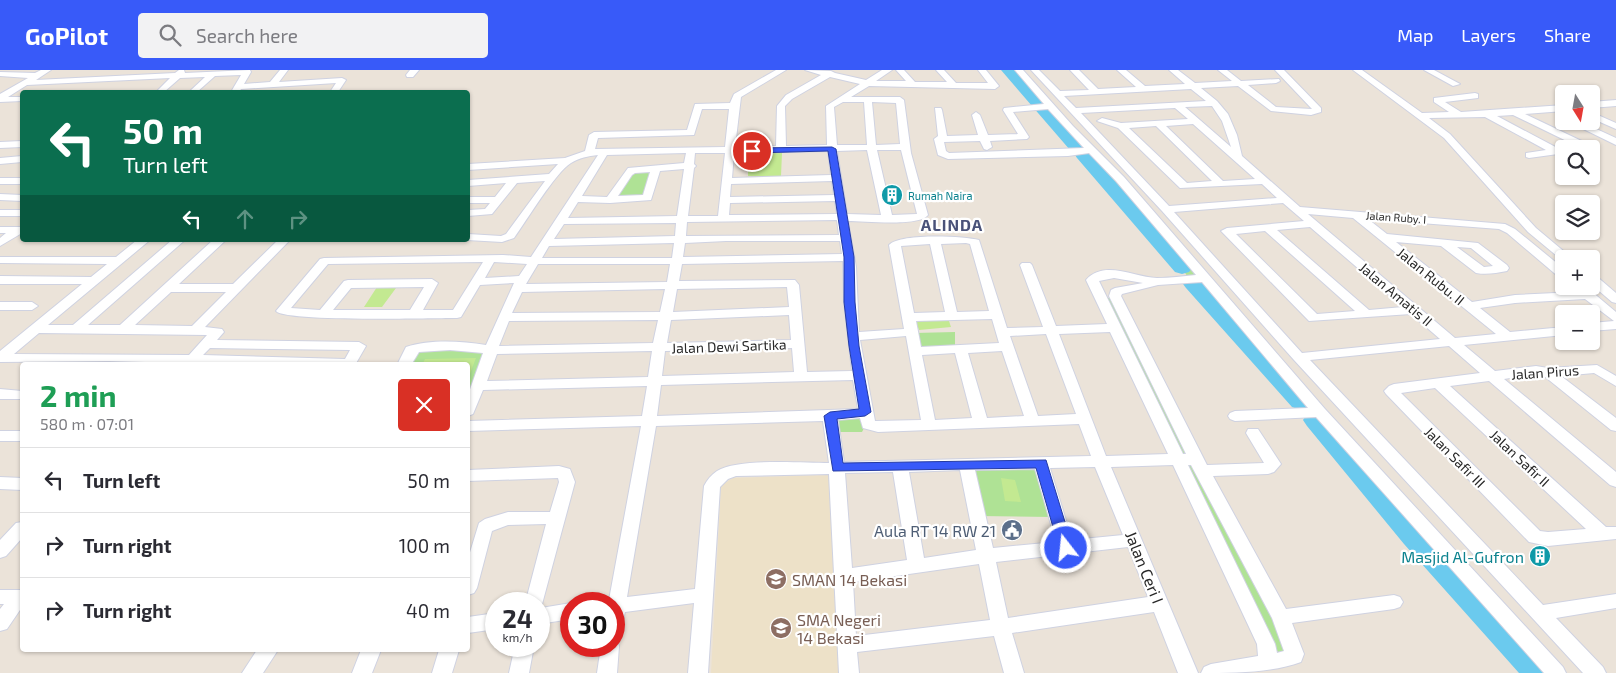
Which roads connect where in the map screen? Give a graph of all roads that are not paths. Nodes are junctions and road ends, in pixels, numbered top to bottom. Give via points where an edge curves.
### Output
1 (47, 70) edge
2 (98, 70) edge
3 (133, 70) edge
4 (150, 70) edge
5 (284, 70) edge
6 (782, 70) edge
7 (809, 70) edge
8 (888, 70) edge
9 (900, 70) edge
10 (940, 70) edge
11 (982, 70) edge
12 (1018, 70) edge
13 (1035, 70) edge
14 (1074, 70) edge
15 (1121, 70) edge
16 (1174, 70) edge
17 (1222, 70) edge
18 (1260, 70) edge
19 (1279, 70) edge
20 (1357, 70) edge
21 (1428, 70) edge
22 (248, 71) edge
23 (316, 72) dead end
24 (832, 72) edge
25 (0, 74) edge
26 (212, 74) junction
27 (38, 76) junction
28 (178, 76) edge
29 (143, 77) junction
30 (125, 78) junction
31 (85, 80) junction
32 (1276, 81) junction
33 (307, 82) junction
34 (27, 83) junction
35 (868, 83) junction
36 (1240, 83) junction
37 (273, 84) junction
38 (913, 84) junction
39 (1456, 84) dead end
40 (954, 85) junction
41 (1195, 86) junction
42 (17, 89) junction
43 (1143, 89) junction
44 (162, 90) edge
45 (196, 90) edge
46 (237, 90) edge
47 (335, 90) edge
48 (1096, 92) junction
49 (1475, 96) dead end
50 (1305, 97) junction
51 (0, 98) edge
52 (20, 99) edge
53 (842, 99) junction
54 (868, 100) junction
55 (1048, 103) junction
56 (1214, 103) junction
57 (1616, 103) edge
58 (1600, 104) edge
59 (1606, 104) junction
60 (1177, 105) junction
61 (734, 106) junction
62 (1616, 108) edge
63 (1555, 109) edge
64 (938, 110) dead end
65 (1546, 110) junction
66 (1075, 111) junction
67 (1514, 112) junction
68 (1486, 114) junction
69 (1555, 114) edge
70 (976, 115) dead end
71 (1459, 115) junction
72 (1421, 116) junction
73 (1600, 119) edge
74 (1102, 120) dead end
75 (1196, 121) junction
76 (1158, 123) junction
77 (1122, 126) junction
78 (1616, 126) edge
79 (1590, 130) edge
80 (984, 138) junction
81 (943, 139) junction
82 (1572, 140) edge
83 (1616, 142) edge
84 (20, 144) edge
85 (0, 145) edge
86 (1600, 145) edge
87 (906, 147) junction
88 (872, 148) junction
89 (1555, 148) edge
90 (832, 149) junction
91 (691, 150) junction
92 (781, 150) junction
93 (729, 151) junction
94 (1089, 151) junction
95 (589, 152) junction
96 (1555, 152) edge
97 (990, 154) junction
98 (602, 155) junction
99 (1237, 156) junction
100 (1529, 156) dead end
101 (571, 159) junction
102 (20, 160) edge
103 (0, 161) edge
104 (470, 166) edge
105 (691, 166) junction
106 (656, 168) junction
107 (553, 177) junction
108 (836, 178) junction
109 (514, 180) junction
110 (1265, 180) junction
111 (0, 181) edge
112 (20, 181) edge
113 (727, 181) junction
114 (470, 183) edge
115 (1220, 183) junction
116 (0, 197) edge
117 (20, 198) edge
118 (838, 198) junction
119 (576, 199) junction
120 (470, 200) edge
121 (498, 200) junction
122 (610, 200) junction
123 (726, 200) junction
124 (1286, 200) junction
125 (1166, 210) junction
126 (1298, 210) junction
127 (0, 213) edge
128 (20, 213) edge
129 (470, 213) edge
130 (1355, 214) junction
131 (842, 217) junction
132 (723, 218) junction
133 (887, 219) junction
134 (683, 220) junction
135 (560, 221) junction
136 (1313, 224) junction
137 (1267, 227) junction
138 (0, 230) edge
139 (20, 230) edge
140 (1532, 230) junction
141 (1512, 231) junction
142 (470, 237) edge
143 (1382, 237) junction
144 (845, 238) junction
145 (680, 239) junction
146 (934, 241) junction
147 (142, 242) edge
148 (177, 242) edge
149 (218, 242) edge
150 (282, 242) edge
151 (0, 243) edge
152 (544, 244) junction
153 (1445, 244) junction
154 (1556, 250) edge
155 (849, 257) junction
156 (490, 259) junction
157 (0, 260) edge
158 (118, 261) junction
159 (535, 261) junction
160 (677, 261) junction
161 (1026, 265) dead end
162 (1555, 267) edge
163 (1503, 268) joint
164 (1200, 278) junction
165 (0, 280) edge
166 (94, 281) junction
167 (476, 282) junction
168 (1156, 282) junction
169 (521, 283) junction
170 (1600, 285) edge
171 (672, 286) junction
172 (167, 288) junction
173 (236, 288) junction
174 (1588, 295) joint
175 (1616, 298) edge
176 (0, 306) edge
177 (32, 306) dead end
178 (1469, 306) junction
179 (1416, 310) junction
180 (795, 311) junction
181 (414, 313) junction
182 (323, 314) junction
183 (1366, 314) junction
184 (665, 316) junction
185 (952, 316) junction
186 (996, 316) junction
187 (504, 317) junction
188 (909, 317) junction
189 (1616, 318) edge
190 (1604, 326) edge
191 (77, 328) junction
192 (1115, 328) junction
193 (37, 329) junction
194 (123, 329) junction
195 (195, 330) junction
196 (1051, 330) junction
197 (911, 332) junction
198 (1002, 332) junction
199 (1555, 332) edge
200 (1616, 334) edge
201 (854, 336) junction
202 (1508, 337) junction
203 (1455, 343) junction
204 (206, 344) junction
205 (799, 344) junction
206 (1008, 347) junction
207 (660, 348) junction
208 (490, 350) junction
209 (961, 350) junction
210 (915, 351) junction
211 (1299, 357) junction
212 (0, 358) edge
213 (189, 362) edge
214 (349, 362) edge
215 (405, 362) edge
216 (1548, 372) junction
217 (858, 375) junction
218 (1493, 376) junction
219 (800, 377) junction
220 (655, 382) junction
221 (1616, 382) edge
222 (1438, 383) junction
223 (477, 386) junction
224 (0, 394) edge
225 (20, 394) edge
226 (470, 405) edge
227 (865, 412) junction
228 (1312, 413) junction
229 (830, 416) junction
230 (1235, 416) dead end
231 (1085, 419) junction
232 (650, 422) junction
233 (1033, 422) junction
234 (981, 424) junction
235 (929, 425) junction
236 (470, 426) edge
237 (1616, 426) edge
238 (1252, 434) dead end
239 (0, 436) edge
240 (20, 436) edge
241 (1176, 460) junction
242 (1101, 462) junction
243 (1041, 463) junction
244 (966, 464) junction
245 (900, 465) junction
246 (1199, 465) junction
247 (837, 468) junction
248 (470, 476) edge
249 (1616, 481) edge
250 (0, 483) edge
251 (20, 484) edge
252 (556, 518) junction
253 (1609, 533) edge
254 (1134, 540) junction
255 (1066, 548) junction
256 (985, 556) junction
257 (917, 566) junction
258 (843, 576) junction
259 (470, 581) edge
260 (537, 592) edge
261 (618, 592) edge
262 (703, 595) junction
263 (0, 597) edge
264 (20, 597) edge
265 (20, 598) edge
266 (1616, 601) edge
267 (1394, 602) dead end
268 (1160, 603) junction
269 (625, 609) edge
270 (1539, 613) junction
271 (1281, 617) junction
272 (0, 623) edge
273 (485, 623) edge
274 (470, 625) edge
275 (1001, 627) junction
276 (848, 645) junction
277 (271, 652) edge
278 (370, 652) edge
279 (448, 652) edge
280 (523, 657) edge
281 (609, 657) edge
282 (1269, 662) junction
283 (252, 673) edge
284 (362, 673) edge
285 (442, 673) edge
286 (519, 673) edge
287 (607, 673) edge
288 (698, 673) edge
289 (849, 673) edge
290 (1014, 673) edge
291 (1188, 673) edge
292 (1211, 673) edge
293 (1556, 673) edge
294 (1596, 673) edge

1 - 27 street
2 - 31 street
3 - 30 street
4 - 29 street
5 - 37 street
6 - 61 street via 737,96
7 - 24 street
8 - 35 street
9 - 38 street
10 - 40 street
11 - 40 street via 996,86
12 - 55 street
13 - 55 street
14 - 48 street
15 - 43 street
16 - 41 street
17 - 36 street
18 - 32 street
19 - 50 street
20 - 72 street
21 - 39 street
22 - 26 street
22 - 46 street
23 - 33 street
24 - 35 street
24 - 92 street via 789,97 781,106
25 - 27 street
26 - 28 street
26 - 45 street
27 - 34 street
28 - 29 street
28 - 42 street
28 - 44 street
29 - 30 street
30 - 31 street
31 - 34 street
32 - 36 street
32 - 50 street
33 - 37 street
33 - 47 street via 342,80
34 - 42 street
35 - 38 street
35 - 53 street
36 - 41 street
36 - 50 street via 1274,108 1318,110
37 - 46 street
38 - 40 street
41 - 43 street
41 - 56 street
42 - 51 street
43 - 48 street
48 - 55 street
49 - 71 street via 1437,100
51 - 52 street
53 - 54 street
53 - 90 street via 830,106
54 - 87 street via 900,100
54 - 88 street
55 - 66 street
55 - 80 street via 1007,110 1024,137
55 - 94 street
56 - 60 street
56 - 99 street via 1226,119
57 - 59 street
58 - 59 street
59 - 62 street
60 - 66 street
60 - 75 street, Jalan Amatis II
61 - 93 street
61 - 95 street via 698,106 691,133 594,135
63 - 65 street
64 - 81 street
65 - 67 street
65 - 69 street
66 - 125 street
67 - 68 street
67 - 82 street
68 - 71 street
68 - 89 street
70 - 80 street
71 - 72 street
72 - 140 street via 1456,144
73 - 78 street
74 - 77 street
75 - 76 street
75 - 99 street, Jalan Amatis II
76 - 77 street
76 - 115 street
77 - 115 street via 1180,184
79 - 83 street
80 - 81 street
80 - 97 street
81 - 97 street via 938,139 941,153 945,155
83 - 86 street
84 - 85 street
87 - 88 street
87 - 133 street via 922,216
88 - 90 street
88 - 133 street
90 - 92 street
90 - 108 street
91 - 93 street
91 - 98 street
91 - 105 street
92 - 93 street
93 - 113 street
94 - 97 street
94 - 164 street
95 - 98 street
95 - 101 street
96 - 100 street
98 - 101 street
98 - 119 street
99 - 110 street, Jalan Amatis II
101 - 104 street
101 - 107 street
102 - 103 street
105 - 106 street
105 - 134 street
106 - 122 street via 632,170
106 - 122 street via 647,198
107 - 109 street
107 - 142 street via 510,236 502,239
108 - 113 street
108 - 118 street
109 - 114 street
109 - 121 street
110 - 115 street
110 - 124 street, Jalan Amatis II
111 - 112 street
113 - 123 street
116 - 117 street
118 - 123 street
118 - 131 street
119 - 122 street
119 - 135 street
120 - 121 street
121 - 129 street via 486,213
123 - 132 street
124 - 125 street
124 - 126 street, Jalan Amatis II
125 - 211 street
126 - 130 street, Jalan Ruby. I
126 - 136 street, Jalan Amatis II
127 - 128 street
130 - 141 street, Jalan Ruby. I via 1494,225
130 - 143 street, Jalan Rubu. II
131 - 132 street
131 - 133 street
131 - 144 street
132 - 134 street
134 - 135 street
134 - 145 street
135 - 152 street
136 - 137 street
136 - 179 street, Jalan Amatis II
137 - 183 street
137 - 183 street via 1227,231 1314,318
138 - 139 street
139 - 151 street
140 - 141 street
140 - 154 street
141 - 162 street
143 - 153 street
143 - 178 street, Jalan Rubu. II
144 - 145 street
144 - 155 street
145 - 152 street
145 - 160 street
146 - 185 street
146 - 186 street via 975,242
146 - 188 street via 896,244
147 - 158 street
148 - 191 street
149 - 172 street
150 - 173 street
152 - 159 street
153 - 163 street via 1476,246
153 - 163 street via 1480,270
155 - 160 street
155 - 201 street
156 - 159 street
156 - 167 street
156 - 182 street via 326,260 282,311
157 - 158 street
158 - 166 street
159 - 160 street
159 - 169 street
160 - 171 street
161 - 196 street, Jalan Ceri I
164 - 168 street
164 - 228 street
165 - 166 street
166 - 193 street
167 - 169 street
167 - 181 street via 457,314
168 - 192 street via 1122,275 1104,275 1092,280
168 - 246 street via 1119,291 1115,296
169 - 171 street
169 - 187 street
170 - 175 street
171 - 180 street via 790,283 793,285
171 - 184 street
172 - 173 street
172 - 194 street
173 - 195 street
174 - 178 street via 1515,299
174 - 189 street
176 - 177 street
178 - 202 street, Jalan Rubu. II
179 - 183 street
179 - 203 street, Jalan Amatis II
180 - 184 street
180 - 205 street
181 - 182 street
181 - 182 street via 432,283 348,284
184 - 187 street
184 - 207 street
185 - 186 street
185 - 188 street
186 - 198 street
187 - 208 street
188 - 197 street
190 - 200 street
191 - 193 street
191 - 194 street
192 - 196 street
192 - 241 street
193 - 212 street
194 - 195 street
195 - 204 street via 217,332
196 - 198 street
196 - 231 street, Jalan Ceri I
197 - 201 street
197 - 210 street
198 - 206 street
199 - 202 street
201 - 217 street
202 - 203 street
203 - 211 street
203 - 218 street, Jalan Amatis II
204 - 213 street
204 - 214 street via 360,346
205 - 207 street, Jalan Dewi Sartika
205 - 219 street
206 - 209 street
206 - 233 street
207 - 208 street, Jalan Dewi Sartika
207 - 220 street
208 - 215 street, Jalan Dewi Sartika via 414,348
208 - 223 street
209 - 210 street
209 - 234 street
210 - 235 street
211 - 270 street
212 - 213 street via 109,357
216 - 218 street, Jalan Pirus via 1536,370
216 - 221 street, Jalan Pirus via 1597,369
216 - 237 street
217 - 219 street
217 - 227 street
218 - 222 street, Jalan Safir III
218 - 249 street, Jalan Amatis II
219 - 220 street
220 - 223 street
220 - 232 street
222 - 253 street, Jalan Safir II
222 - 253 street, Jalan Safir III via 1391,391 1535,537 1542,540
223 - 226 street
224 - 225 street
227 - 229 street
227 - 235 street via 868,424 872,426
228 - 230 street
228 - 293 street
229 - 232 street
229 - 247 street
231 - 233 street
231 - 242 street, Jalan Ceri I
232 - 236 street
232 - 261 street
233 - 234 street
234 - 235 street
238 - 246 street via 1273,464 1271,467
239 - 240 street
241 - 242 street
241 - 246 street
241 - 282 street via 1266,644
242 - 243 street
242 - 254 street, Jalan Ceri I
243 - 244 street
243 - 255 street
244 - 245 street
244 - 256 street
245 - 247 street
245 - 257 street
246 - 271 street
247 - 258 street
247 - 262 street via 736,470 716,479 712,486
248 - 252 street via 564,472 567,482
250 - 251 street
252 - 259 street via 508,518 489,523
252 - 260 street
254 - 255 street
254 - 268 street, Jalan Ceri I
255 - 256 street
256 - 257 street
256 - 275 street
257 - 258 street
258 - 276 street
262 - 269 street
262 - 288 street
263 - 264 street
265 - 272 street
266 - 270 street
267 - 271 street
268 - 275 street
268 - 291 street, Jalan Ceri I
270 - 294 street
271 - 282 street via 1294,656
273 - 274 street
275 - 276 street
275 - 290 street
276 - 289 street
277 - 283 street
278 - 284 street
279 - 285 street
280 - 286 street
281 - 287 street
282 - 292 street

